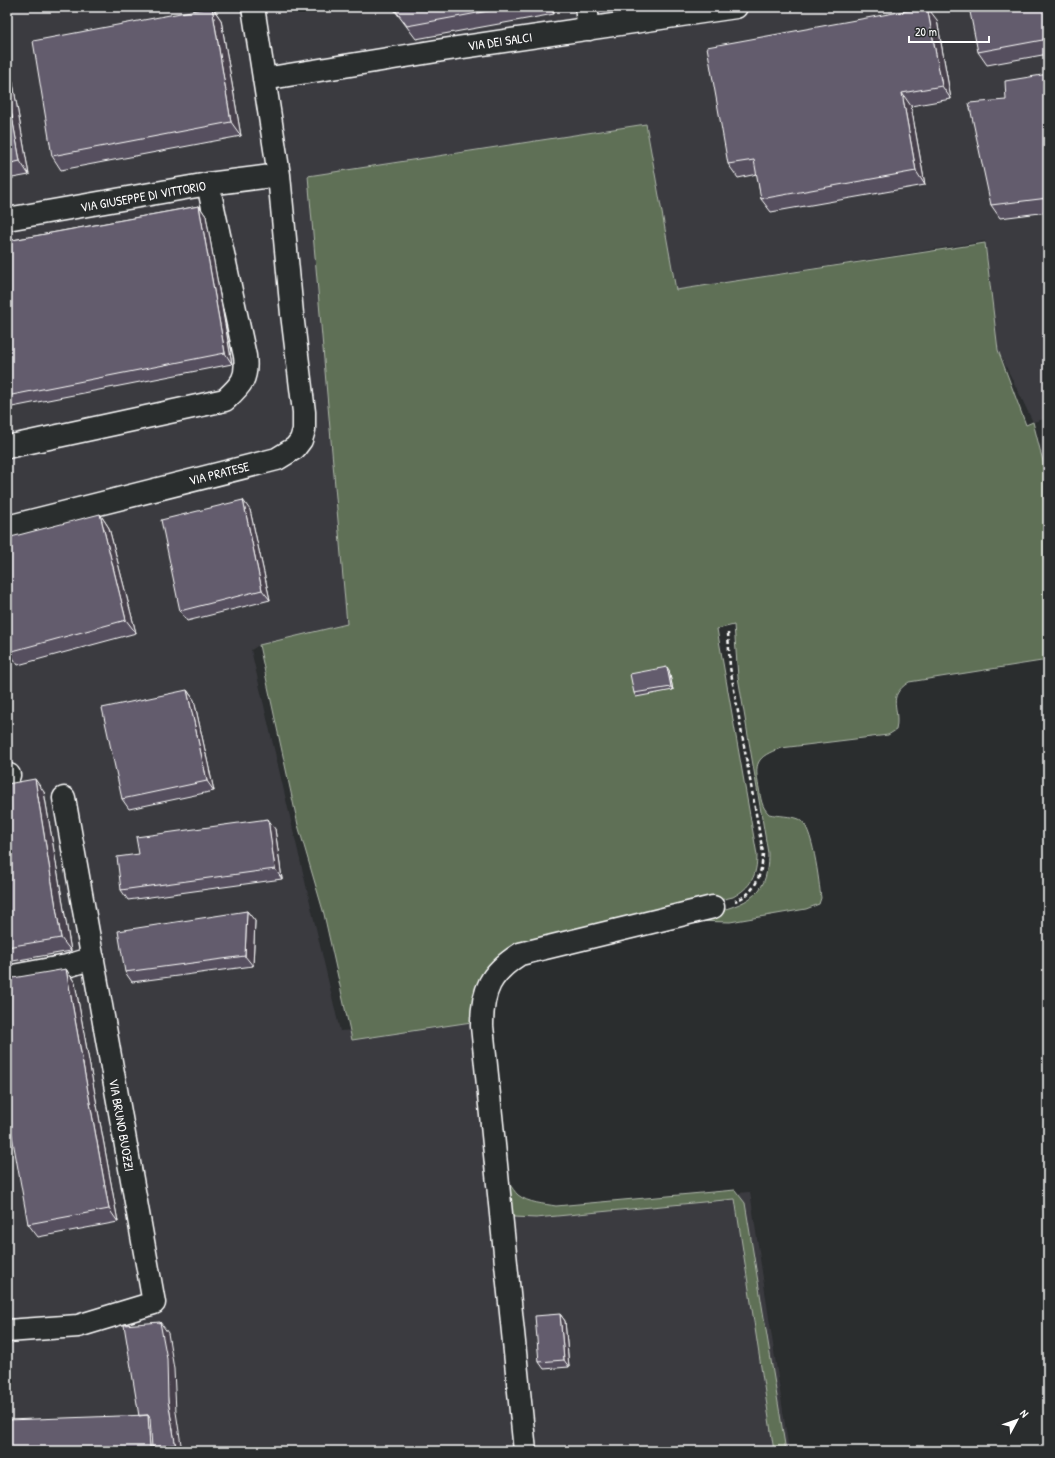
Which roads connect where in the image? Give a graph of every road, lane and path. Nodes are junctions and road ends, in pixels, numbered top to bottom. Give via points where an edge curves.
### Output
1 (253, 7) edge
2 (586, 7) edge
3 (731, 7) edge
4 (589, 28) junction
5 (264, 79) junction
6 (279, 175) junction
7 (208, 184) junction
8 (7, 219) edge
9 (7, 447) edge
10 (7, 527) edge
11 (728, 633) dead end
12 (64, 798) dead end
13 (714, 907) joint
14 (93, 958) junction
15 (7, 977) edge
16 (7, 1331) edge
17 (525, 1451) edge

1 - 5 street
2 - 4 street
3 - 4 street, VIA DEI SALCI
4 - 5 street, VIA DEI SALCI
5 - 6 street
6 - 7 street, VIA GIUSEPPE DI VITTORIO
6 - 10 street, VIA PRATESE via 304,430 295,448 277,459
7 - 8 street, VIA GIUSEPPE DI VITTORIO
7 - 9 street via 245,356 247,368 243,383 225,400
11 - 13 path via 730,667 763,853 760,877 747,894 739,900
12 - 14 street, VIA BRUNO BUOZZI
13 - 17 street via 520,954 502,966 491,981 482,1006
14 - 15 street via 67,966
14 - 16 street, VIA BRUNO BUOZZI via 154,1303 78,1326

